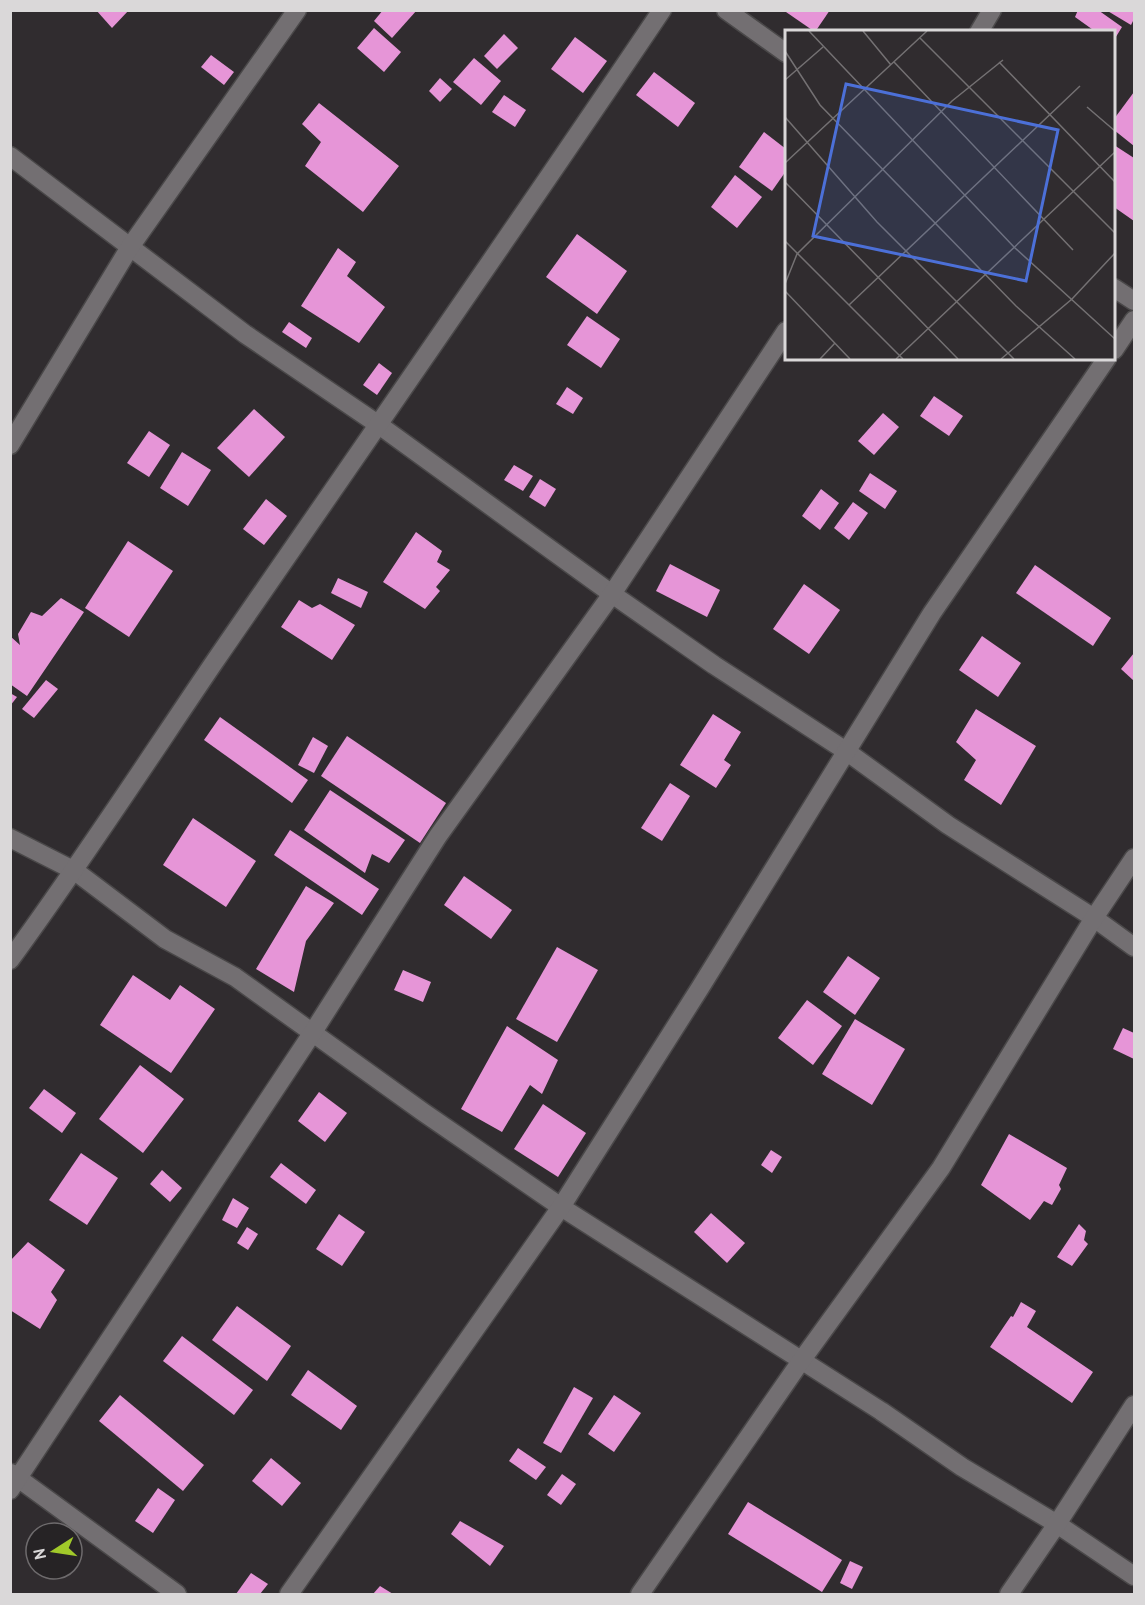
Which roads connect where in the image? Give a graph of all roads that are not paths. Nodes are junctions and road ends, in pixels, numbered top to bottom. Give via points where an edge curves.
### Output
1 (297, 10) edge
2 (662, 10) edge
3 (726, 10) edge
4 (992, 10) edge
5 (980, 30) edge
6 (785, 52) edge
7 (10, 156) edge
8 (130, 247) junction
9 (1115, 289) edge
10 (1134, 301) edge
11 (1134, 320) edge
12 (785, 333) edge
13 (1115, 347) edge
14 (1106, 360) edge
15 (379, 425) junction
16 (10, 445) edge
17 (612, 594) junction
18 (846, 752) junction
19 (10, 838) edge
20 (1134, 858) edge
21 (75, 870) junction
22 (1094, 918) junction
23 (1134, 946) edge
24 (10, 960) edge
25 (313, 1032) junction
26 (561, 1207) junction
27 (801, 1361) junction
28 (1134, 1405) edge
29 (13, 1480) edge
30 (1057, 1524) junction
31 (1134, 1576) edge
32 (177, 1594) edge
33 (290, 1594) edge
34 (639, 1594) edge
35 (1009, 1594) edge

1 - 8 street
2 - 15 street
3 - 6 street
4 - 5 street
7 - 8 street
8 - 15 street via 245,334
8 - 16 street
9 - 10 street
11 - 13 street
12 - 17 street
14 - 18 street via 932,613
15 - 17 street
15 - 21 street
17 - 18 street
17 - 25 street via 438,836
18 - 22 street via 948,825
18 - 26 street
19 - 21 street
20 - 22 street
21 - 24 street
21 - 25 street via 165,939 236,977
22 - 23 street
22 - 27 street via 941,1168
25 - 26 street
25 - 29 street
26 - 27 street
26 - 33 street
27 - 30 street
27 - 34 street
28 - 30 street
29 - 32 street
30 - 31 street
30 - 35 street

